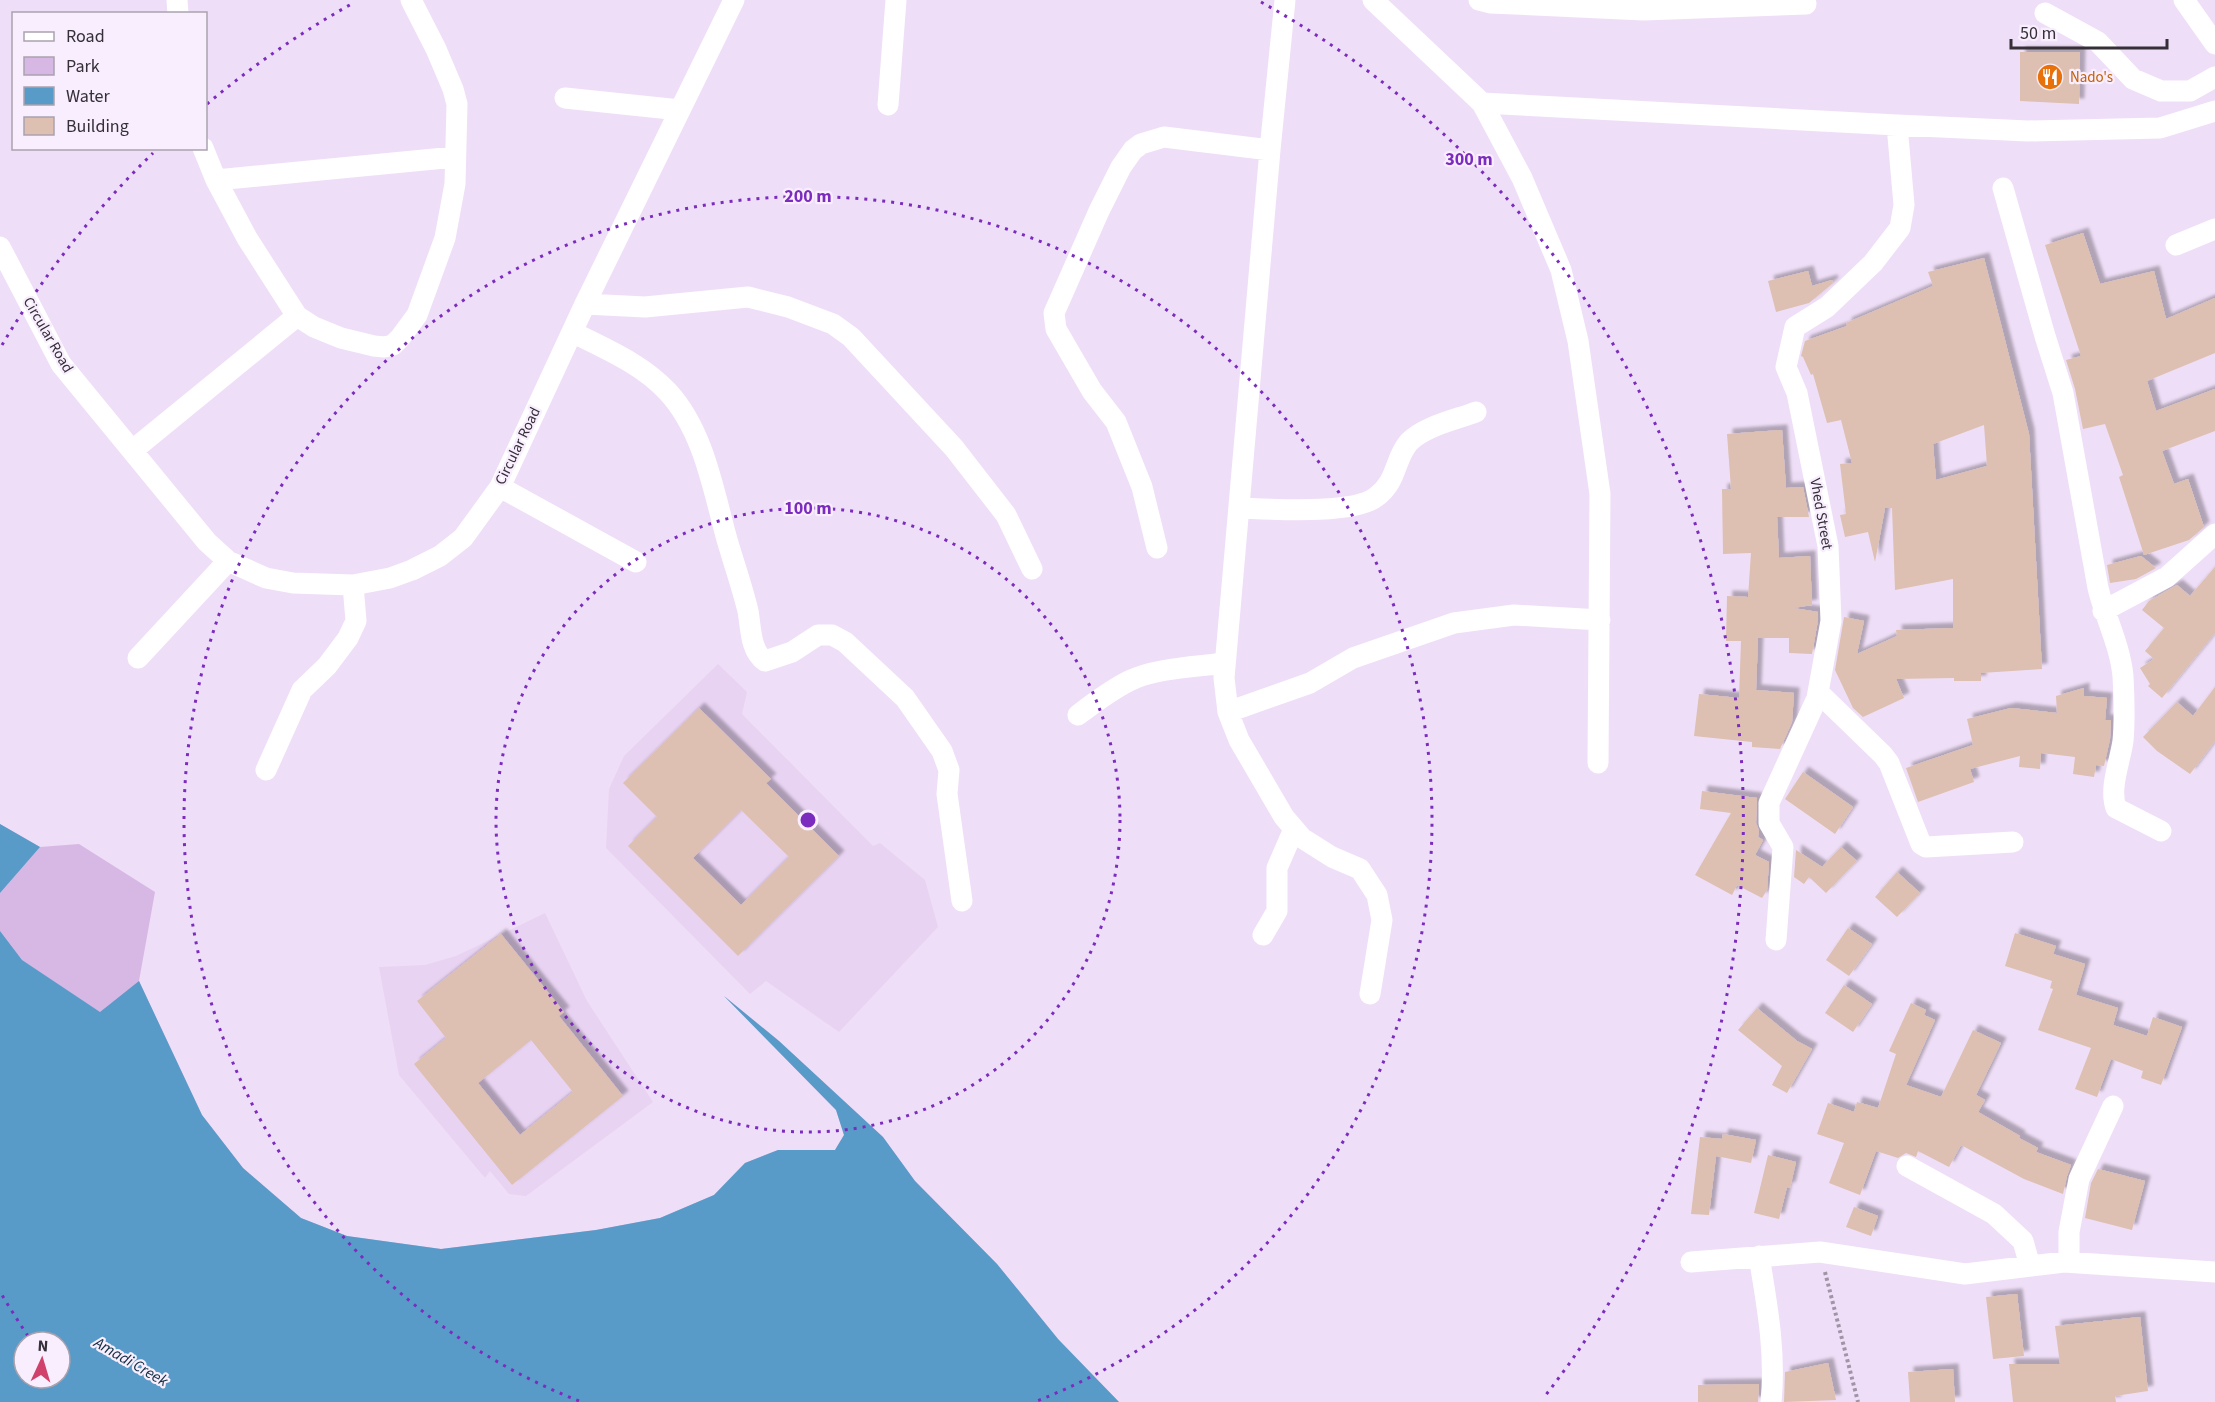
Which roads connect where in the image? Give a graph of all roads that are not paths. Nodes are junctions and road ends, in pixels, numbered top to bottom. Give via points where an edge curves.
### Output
1 (411, 0) edge
2 (734, 0) edge
3 (896, 0) edge
4 (1285, 0) edge
5 (1373, 0) edge
6 (1479, 0) edge
7 (2184, 0) edge
8 (1806, 4) dead end
9 (1644, 5) edge
10 (2045, 14) dead end
11 (2215, 44) edge
12 (2215, 77) edge
13 (565, 98) dead end
14 (1482, 103) junction
15 (888, 105) dead end
16 (680, 110) junction
17 (2215, 111) edge
18 (1897, 126) junction
19 (204, 150) edge
20 (1270, 150) junction
21 (455, 157) junction
22 (216, 180) junction
23 (2003, 188) dead end
24 (2215, 229) edge
25 (2176, 245) dead end
26 (0, 247) edge
27 (585, 304) junction
28 (297, 316) junction
29 (572, 332) junction
30 (1476, 412) dead end
31 (133, 450) junction
32 (500, 487) junction
33 (1239, 508) junction
34 (2215, 534) edge
35 (1157, 548) dead end
36 (228, 561) junction
37 (636, 562) dead end
38 (1032, 569) dead end
39 (353, 585) junction
40 (2103, 611) junction
41 (1600, 620) junction
42 (138, 657) dead end
43 (1226, 663) junction
44 (1818, 692) junction
45 (1228, 712) junction
46 (1078, 715) dead end
47 (1598, 763) dead end
48 (266, 770) dead end
49 (1294, 829) junction
50 (2162, 831) dead end
51 (2013, 842) dead end
52 (962, 902) dead end
53 (1263, 935) dead end
54 (1776, 940) dead end
55 (1370, 994) dead end
56 (2113, 1106) dead end
57 (1907, 1166) dead end
58 (1759, 1256) junction
59 (1691, 1262) dead end
60 (2068, 1262) junction
61 (2030, 1266) junction
62 (2215, 1272) edge
63 (1771, 1402) edge

1 - 21 street via 453,89 457,104
2 - 16 street, Circular Road
3 - 15 street
4 - 20 street
5 - 14 street
6 - 9 street
7 - 11 street
8 - 9 street
10 - 12 street via 2098,42 2133,79 2161,91 2190,91
13 - 16 street
14 - 18 street
14 - 41 street via 1522,178 1561,270 1578,341 1600,494
16 - 27 street, Circular Road
17 - 18 street via 2160,128 2028,130
18 - 44 street, Vhed Street via 1904,205 1900,228 1873,263 1827,307 1795,327 1786,367 1797,393 1828,546 1832,621
19 - 22 street
20 - 33 street
20 - 35 street via 1164,137 1133,150 1099,211 1054,313 1056,329 1092,391 1116,422 1142,487
21 - 22 street
21 - 28 street via 445,238 417,315 400,338 389,346 374,346 341,338
22 - 28 street via 247,238
23 - 40 street via 2063,393
24 - 25 street
26 - 31 street, Circular Road via 61,364
27 - 29 street, Circular Road
27 - 38 street via 645,306 748,297 834,324 851,337 954,448 1006,515
28 - 31 street
29 - 32 street, Circular Road
29 - 52 street via 632,362 668,391 684,412 704,459 759,657 772,660 818,635 832,635 845,642 905,698 931,733 949,770 947,794
30 - 33 street via 1421,433 1408,443 1391,483 1375,498 1354,506
31 - 36 street, Circular Road via 207,542
32 - 37 street
32 - 39 street, Circular Road via 463,538 440,556 390,578
33 - 43 street
34 - 40 street via 2167,577
36 - 39 street, Circular Road via 266,578
36 - 42 street
39 - 48 street via 356,621 327,666 302,690
40 - 50 street via 2116,641 2123,675 2123,739 2113,798 2116,808
41 - 45 street via 1514,615 1454,623 1353,658 1310,684
41 - 47 street
43 - 45 street
43 - 46 street via 1131,680
44 - 51 street via 1889,763 1921,844 1926,847
44 - 54 street, Vhed Street via 1769,803 1769,823 1783,847
45 - 49 street via 1239,740
49 - 53 street via 1277,867 1278,911
49 - 55 street via 1332,857 1360,869 1377,895 1382,920
56 - 60 street via 2079,1179
57 - 61 street via 1994,1214 2023,1242
58 - 59 street
58 - 61 street via 1820,1252 1965,1274
58 - 63 street via 1771,1325
60 - 61 street
60 - 62 street

